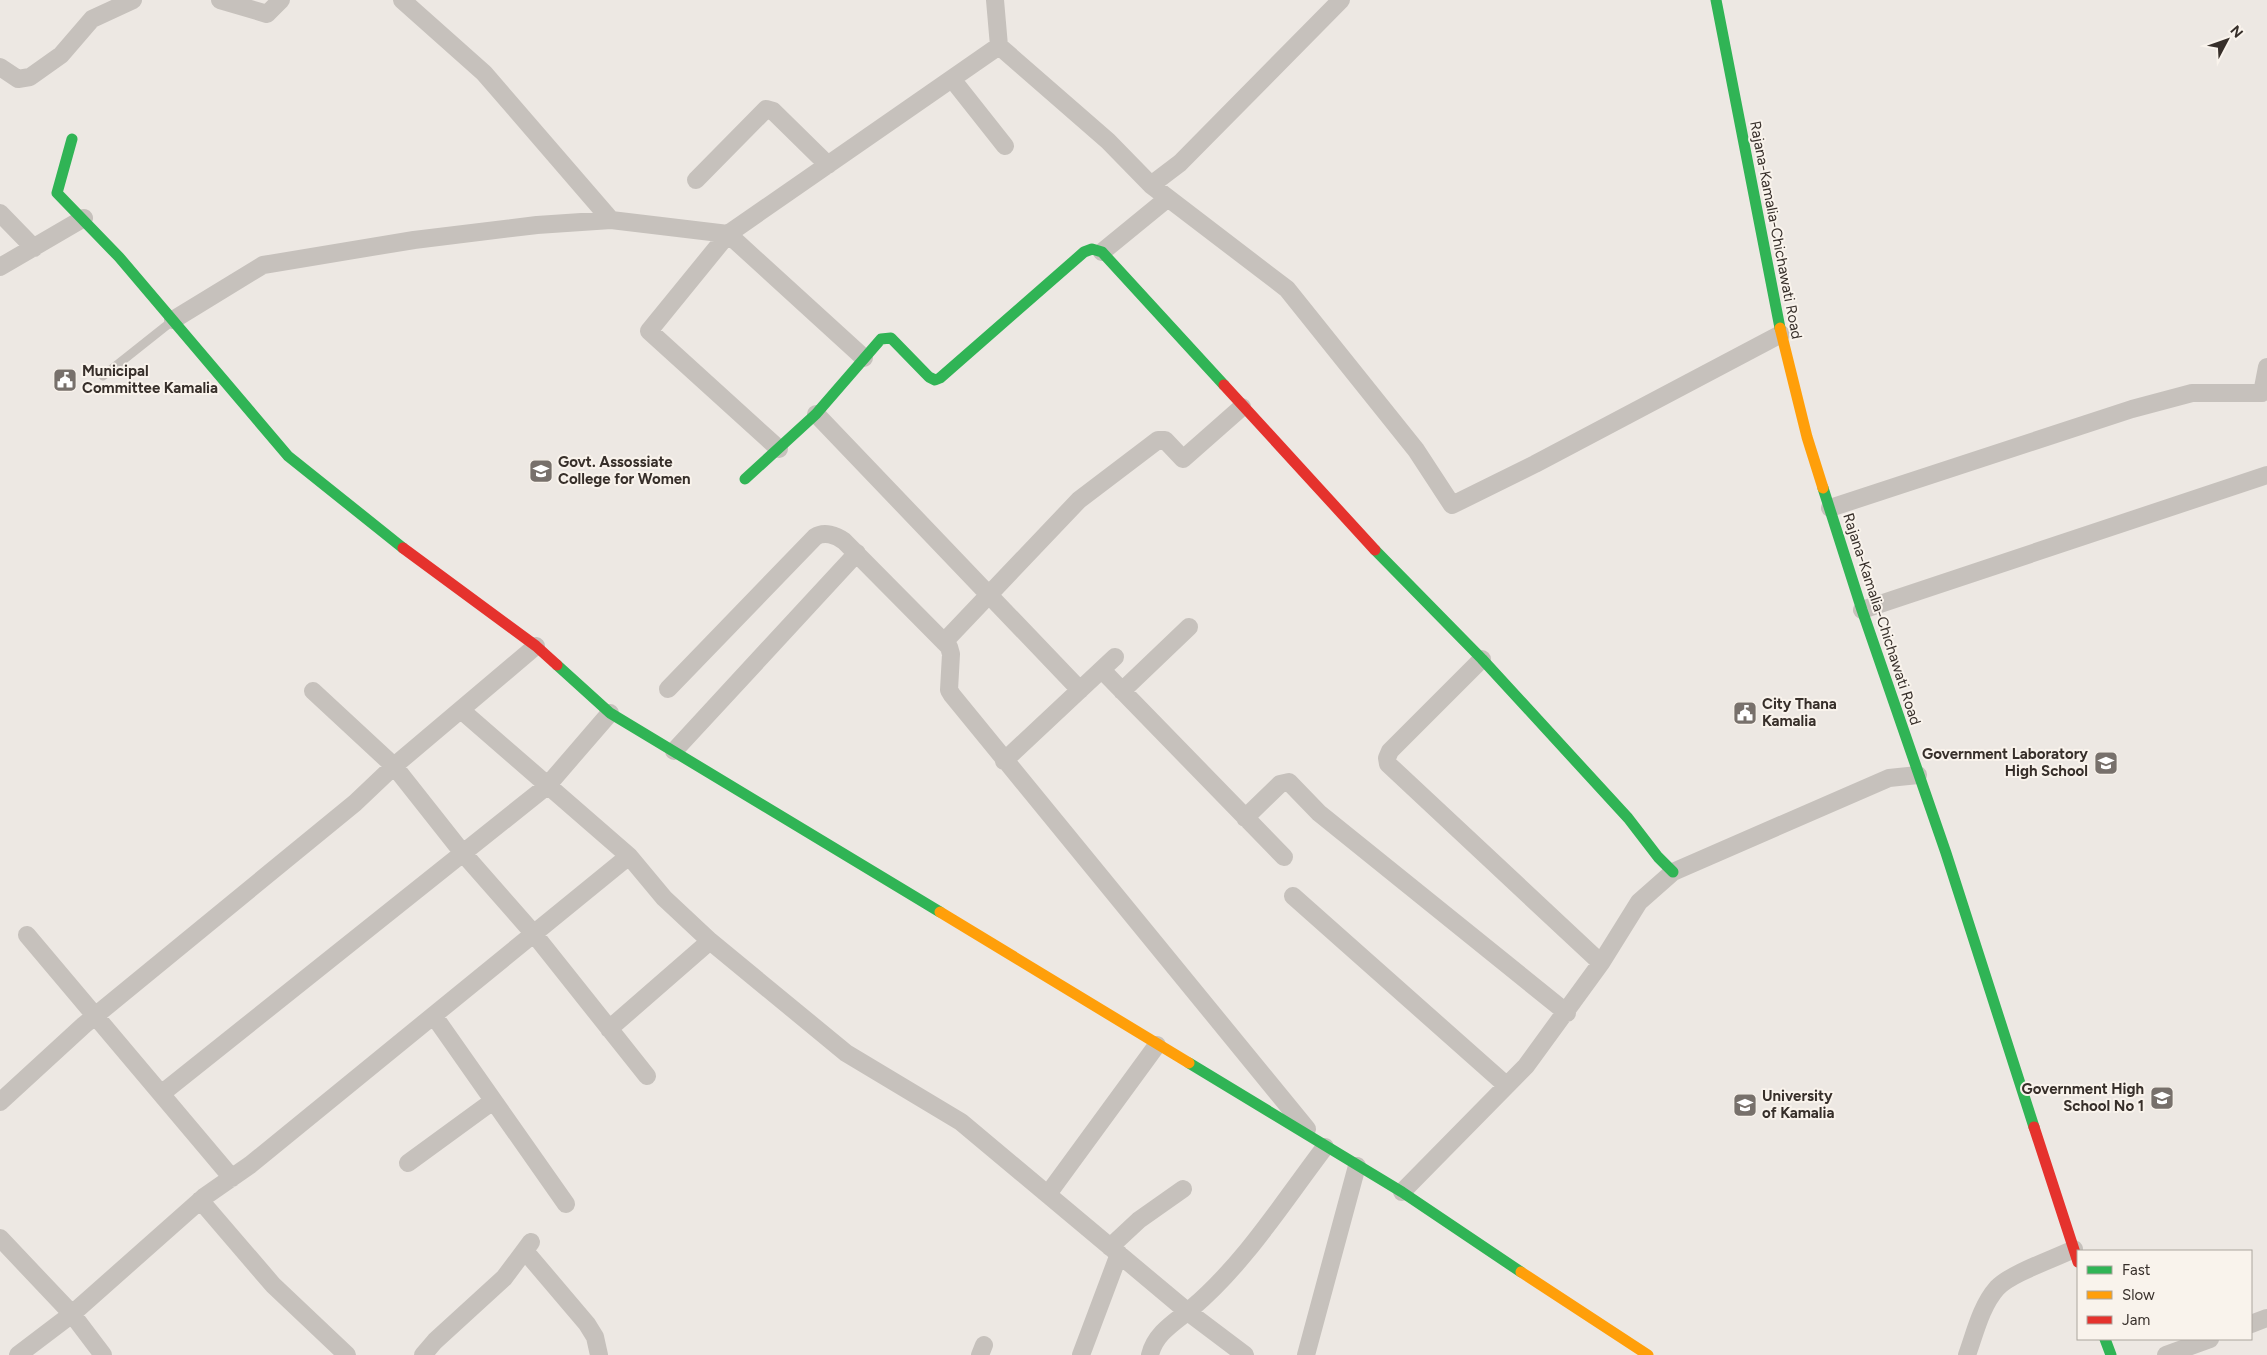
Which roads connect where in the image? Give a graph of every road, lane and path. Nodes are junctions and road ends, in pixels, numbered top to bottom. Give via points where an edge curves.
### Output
1 (133, 0) edge
2 (220, 0) edge
3 (281, 0) edge
4 (402, 0) edge
5 (995, 0) edge
6 (1341, 0) edge
7 (1716, 0) edge
8 (999, 46) junction
9 (0, 67) edge
10 (952, 79) junction
11 (72, 139) dead end
12 (1005, 146) dead end
13 (828, 165) junction
14 (696, 180) dead end
15 (1151, 184) junction
16 (1168, 198) junction
17 (0, 213) edge
18 (84, 218) junction
19 (611, 220) junction
20 (728, 234) junction
21 (34, 248) junction
22 (1102, 252) junction
23 (0, 267) edge
24 (174, 320) junction
25 (1781, 334) junction
26 (864, 358) junction
27 (2267, 367) edge
28 (103, 376) dead end
29 (1242, 406) junction
30 (816, 414) junction
31 (778, 449) junction
32 (2267, 475) edge
33 (745, 479) dead end
34 (1830, 508) junction
35 (857, 553) junction
36 (990, 594) junction
37 (1862, 610) junction
38 (1189, 626) dead end
39 (944, 642) junction
40 (536, 646) junction
41 (1115, 657) dead end
42 (1482, 659) junction
43 (1102, 670) junction
44 (668, 689) dead end
45 (1080, 690) junction
46 (313, 691) dead end
47 (1122, 691) junction
48 (461, 710) junction
49 (610, 713) junction
50 (674, 751) junction
51 (1004, 761) junction
52 (394, 766) junction
53 (1918, 774) junction
54 (547, 786) junction
55 (1245, 818) junction
56 (462, 852) junction
57 (629, 856) junction
58 (1284, 857) dead end
59 (1673, 872) junction
60 (1293, 896) dead end
61 (534, 934) junction
62 (27, 935) dead end
63 (710, 941) junction
64 (1601, 963) junction
65 (1567, 1012) junction
66 (96, 1016) junction
67 (434, 1016) junction
68 (609, 1029) junction
69 (1158, 1045) junction
70 (647, 1076) dead end
71 (1506, 1085) junction
72 (161, 1094) junction
73 (493, 1101) junction
74 (0, 1102) edge
75 (1321, 1145) junction
76 (408, 1163) dead end
77 (1357, 1166) junction
78 (232, 1178) junction
79 (1183, 1189) dead end
80 (1402, 1192) junction
81 (1048, 1194) junction
82 (200, 1200) junction
83 (566, 1204) dead end
84 (0, 1238) edge
85 (1114, 1250) junction
86 (2076, 1256) edge
87 (1188, 1312) junction
88 (72, 1314) junction
89 (2267, 1318) edge
90 (2252, 1324) edge
91 (2105, 1340) edge
92 (2207, 1340) edge
93 (18, 1355) edge
94 (103, 1355) edge
95 (348, 1355) edge
96 (423, 1355) edge
97 (599, 1355) edge
98 (1081, 1355) edge
99 (1150, 1355) edge
100 (1245, 1355) edge
101 (1306, 1355) edge
102 (1648, 1355) edge
103 (1967, 1355) edge
104 (2111, 1355) edge
105 (2166, 1355) edge

1 - 9 street via 92,19 61,55 30,77 18,78
2 - 3 street via 267,14
4 - 19 street via 484,73
5 - 8 street
6 - 15 street via 1180,163
7 - 25 street, Rajana-Kamalia-Chichawati Road
8 - 10 street
8 - 15 street via 1108,141
10 - 12 street
10 - 13 street
11 - 18 street via 57,193
13 - 14 street via 773,111 766,109
13 - 20 street
15 - 16 street
16 - 22 street
16 - 25 street via 1287,289 1416,450 1452,505
17 - 21 street
18 - 21 street
18 - 24 street
19 - 20 street
19 - 24 street via 433,238 264,264
20 - 26 street
20 - 31 street via 649,331
21 - 23 street
22 - 26 street via 1092,249 1084,252 940,378 929,377 891,338 881,339
22 - 29 street
24 - 28 lane
24 - 40 street via 288,456 412,555
25 - 34 street, Rajana-Kamalia-Chichawati Road via 1807,437
26 - 30 street
27 - 34 street via 2262,393 2192,393 2132,409
29 - 36 street via 1183,459 1165,440 1158,440 1079,500
29 - 42 street via 1407,585
30 - 31 street
30 - 36 street
31 - 33 street
32 - 37 street
34 - 37 street, Rajana-Kamalia-Chichawati Road
35 - 39 street
35 - 44 street via 837,536 823,534 815,537
35 - 50 street
36 - 39 street
36 - 45 street
37 - 53 street, Rajana-Kamalia-Chichawati Road
38 - 47 street
39 - 51 street via 951,651 950,692
40 - 48 street
40 - 49 street
41 - 43 street
42 - 59 street via 1628,818
42 - 64 street via 1390,751 1388,764
43 - 45 street
43 - 47 street
45 - 51 street
46 - 52 street
47 - 55 street
48 - 52 street
48 - 54 street
49 - 50 street
49 - 54 street
50 - 69 street
51 - 75 street
52 - 56 street
52 - 66 street via 355,803
53 - 59 street via 1889,778
53 - 86 street, Rajana-Kamalia-Chichawati Road
54 - 56 street
54 - 57 street
55 - 58 street
55 - 65 street via 1280,784 1289,782 1319,813
56 - 61 street
56 - 72 street
57 - 61 street
57 - 63 street via 664,898
59 - 64 street via 1639,902
60 - 71 street
61 - 67 street
61 - 68 street
62 - 66 street
63 - 68 street
63 - 81 street via 846,1053 961,1122
64 - 65 street
65 - 71 street via 1526,1066
66 - 72 street
66 - 74 street
67 - 73 street
67 - 78 street
68 - 70 street
69 - 75 street
69 - 81 street
71 - 80 street
72 - 78 street
73 - 76 street
73 - 83 street
75 - 77 street
75 - 87 street via 1238,1262
77 - 80 street
77 - 101 street
78 - 82 street
79 - 85 street via 1139,1220
80 - 102 street via 1598,1325
81 - 85 street
82 - 88 street
82 - 95 street via 273,1285
84 - 88 street
85 - 87 street
85 - 98 street
86 - 103 street via 2008,1278 1997,1288 1982,1313
87 - 99 street via 1162,1332
87 - 100 street
88 - 93 street
88 - 94 street
89 - 90 street
91 - 104 street
92 - 105 street
96 - 97 street via 504,1278 528,1247 587,1324 595,1337

